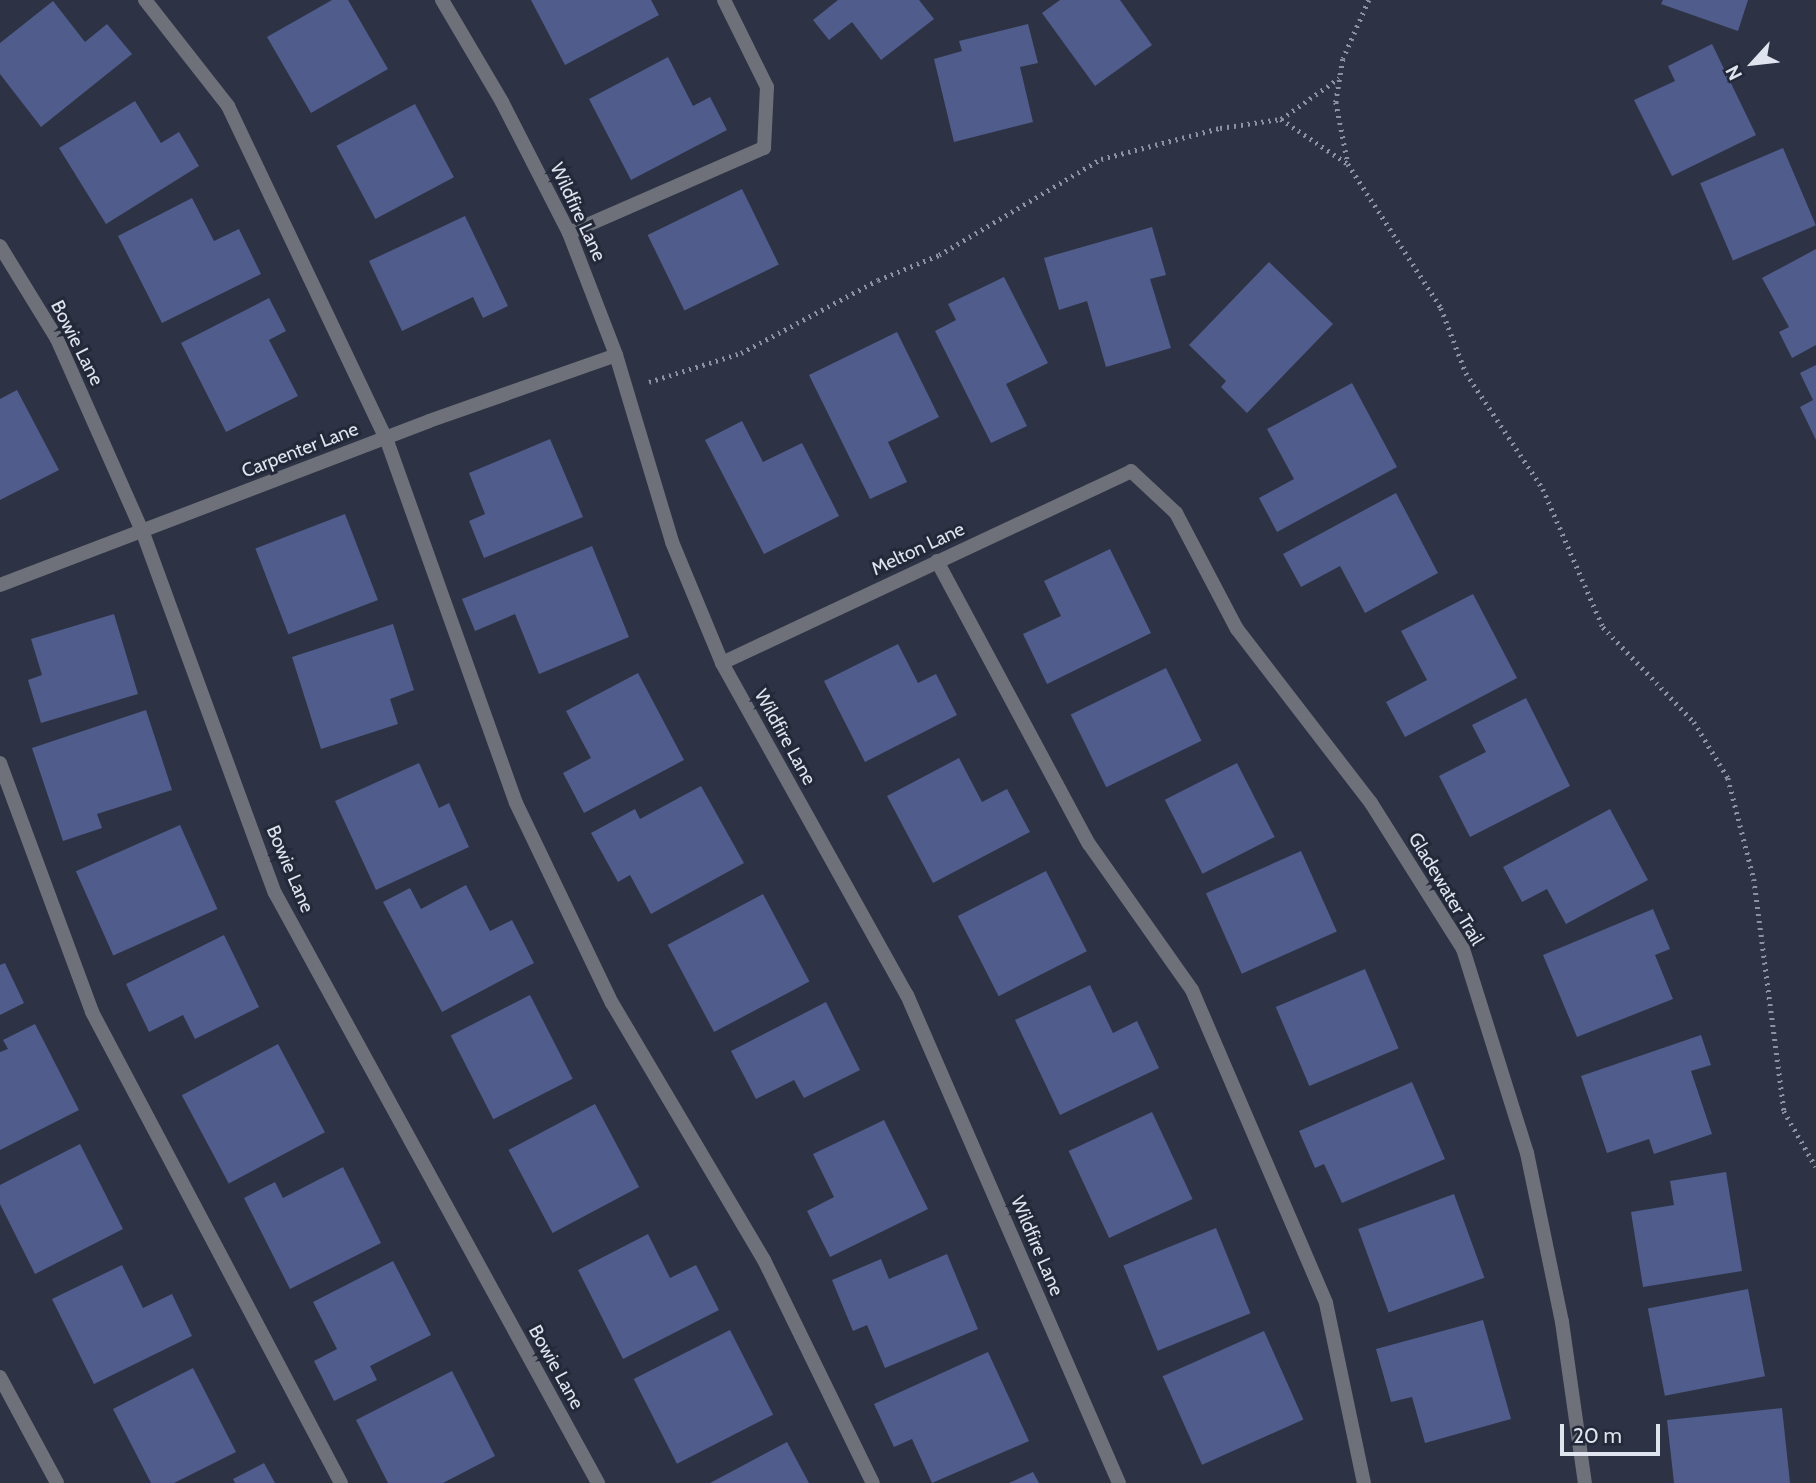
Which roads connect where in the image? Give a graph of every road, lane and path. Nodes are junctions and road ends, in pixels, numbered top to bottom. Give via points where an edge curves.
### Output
1 (145, 0) edge
2 (442, 0) edge
3 (724, 0) edge
4 (1369, 0) edge
5 (1340, 78) junction
6 (1281, 119) junction
7 (1348, 164) junction
8 (569, 233) junction
9 (0, 246) edge
10 (617, 355) junction
11 (625, 390) junction
12 (386, 438) junction
13 (1130, 471) joint
14 (143, 533) junction
15 (937, 561) junction
16 (0, 585) edge
17 (722, 663) junction
18 (0, 764) edge
19 (1816, 1167) edge
20 (0, 1377) edge
21 (57, 1483) edge
22 (341, 1483) edge
23 (598, 1483) edge
24 (873, 1483) edge
25 (1119, 1483) edge
26 (1364, 1483) edge
27 (1585, 1483) edge

1 - 12 street via 228,106
2 - 8 street, Wildfire Lane via 502,102
3 - 8 street via 767,87 764,148
4 - 5 path via 1343,59
5 - 6 path
5 - 7 path via 1336,102
6 - 7 path
6 - 11 path via 1220,128 1101,159 939,255 878,280 741,353
7 - 19 path via 1441,308 1466,373 1543,489 1603,627 1694,722 1728,778 1754,879 1784,1111
8 - 10 street, Wildfire Lane
9 - 14 street, Bowie Lane via 57,339
10 - 11 street, Wildfire Lane
10 - 12 street, Carpenter Lane
11 - 17 street, Wildfire Lane via 672,541
12 - 14 street, Carpenter Lane
12 - 24 street via 516,803 612,1003 764,1260
13 - 15 street, Melton Lane
13 - 27 street, Gladewater Trail via 1176,513 1237,629 1371,803 1463,949 1527,1153 1562,1322
14 - 16 street, Carpenter Lane
14 - 23 street, Bowie Lane via 275,893
15 - 17 street, Melton Lane
15 - 26 street via 1089,844 1192,989 1326,1303
17 - 25 street, Wildfire Lane via 907,995
18 - 22 street via 92,1013
20 - 21 street

